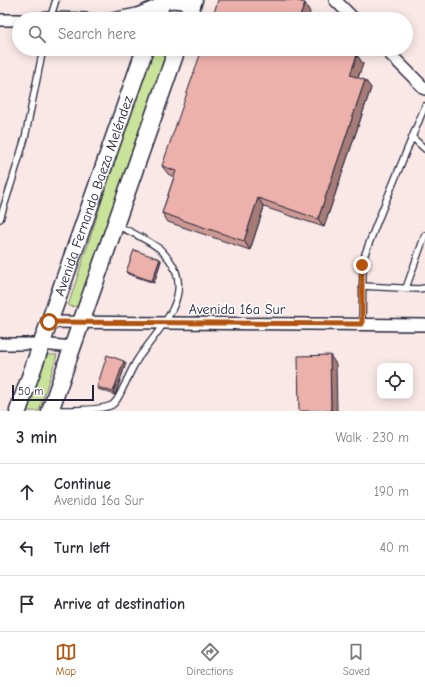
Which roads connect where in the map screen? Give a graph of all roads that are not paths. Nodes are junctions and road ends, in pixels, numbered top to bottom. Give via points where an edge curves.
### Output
1 (56, 0) edge
2 (335, 0) edge
3 (162, 2) edge
4 (194, 2) edge
5 (52, 12) edge
6 (141, 12) edge
7 (158, 12) edge
8 (190, 12) edge
9 (347, 12) edge
10 (0, 20) edge
11 (12, 20) edge
12 (42, 56) edge
13 (144, 56) edge
14 (175, 56) edge
15 (392, 56) edge
16 (425, 89) edge
17 (425, 106) edge
18 (412, 137) junction
19 (425, 149) edge
20 (0, 219) edge
21 (115, 225) junction
22 (425, 235) edge
23 (362, 286) junction
24 (406, 288) junction
25 (425, 288) edge
26 (49, 322) junction
27 (81, 323) junction
28 (164, 323) junction
29 (362, 324) junction
30 (425, 325) edge
31 (0, 344) edge
32 (41, 344) junction
33 (72, 347) junction
34 (50, 410) edge
35 (18, 411) edge

1 - 5 lane
2 - 9 street
3 - 4 street
3 - 6 street
3 - 7 main road
4 - 8 main road
10 - 11 street
12 - 20 lane via 14,178
13 - 26 main road, Avenida Fernando Baeza Meléndez
14 - 21 main road, Avenida Fernando Baeza Meléndez
15 - 16 street
17 - 18 lane
18 - 19 lane
18 - 23 lane via 369,242 362,265
21 - 27 main road, Avenida Fernando Baeza Meléndez
21 - 28 lane via 162,251 177,274 177,299
22 - 24 lane
23 - 24 lane
23 - 29 lane
24 - 25 lane
26 - 27 street, Avenida 16a Sur
26 - 32 main road, Avenida Fernando Baeza Meléndez
27 - 28 street, Avenida 16a Sur
27 - 33 main road, Avenida Fernando Baeza Meléndez
28 - 29 street, Avenida 16a Sur
28 - 34 lane via 132,368 117,400 112,405 96,409
29 - 30 street, Avenida 16a Sur
31 - 32 street
32 - 33 street
32 - 35 main road, Avenida Fernando Baeza Meléndez
33 - 34 main road, Avenida Fernando Baeza Meléndez

